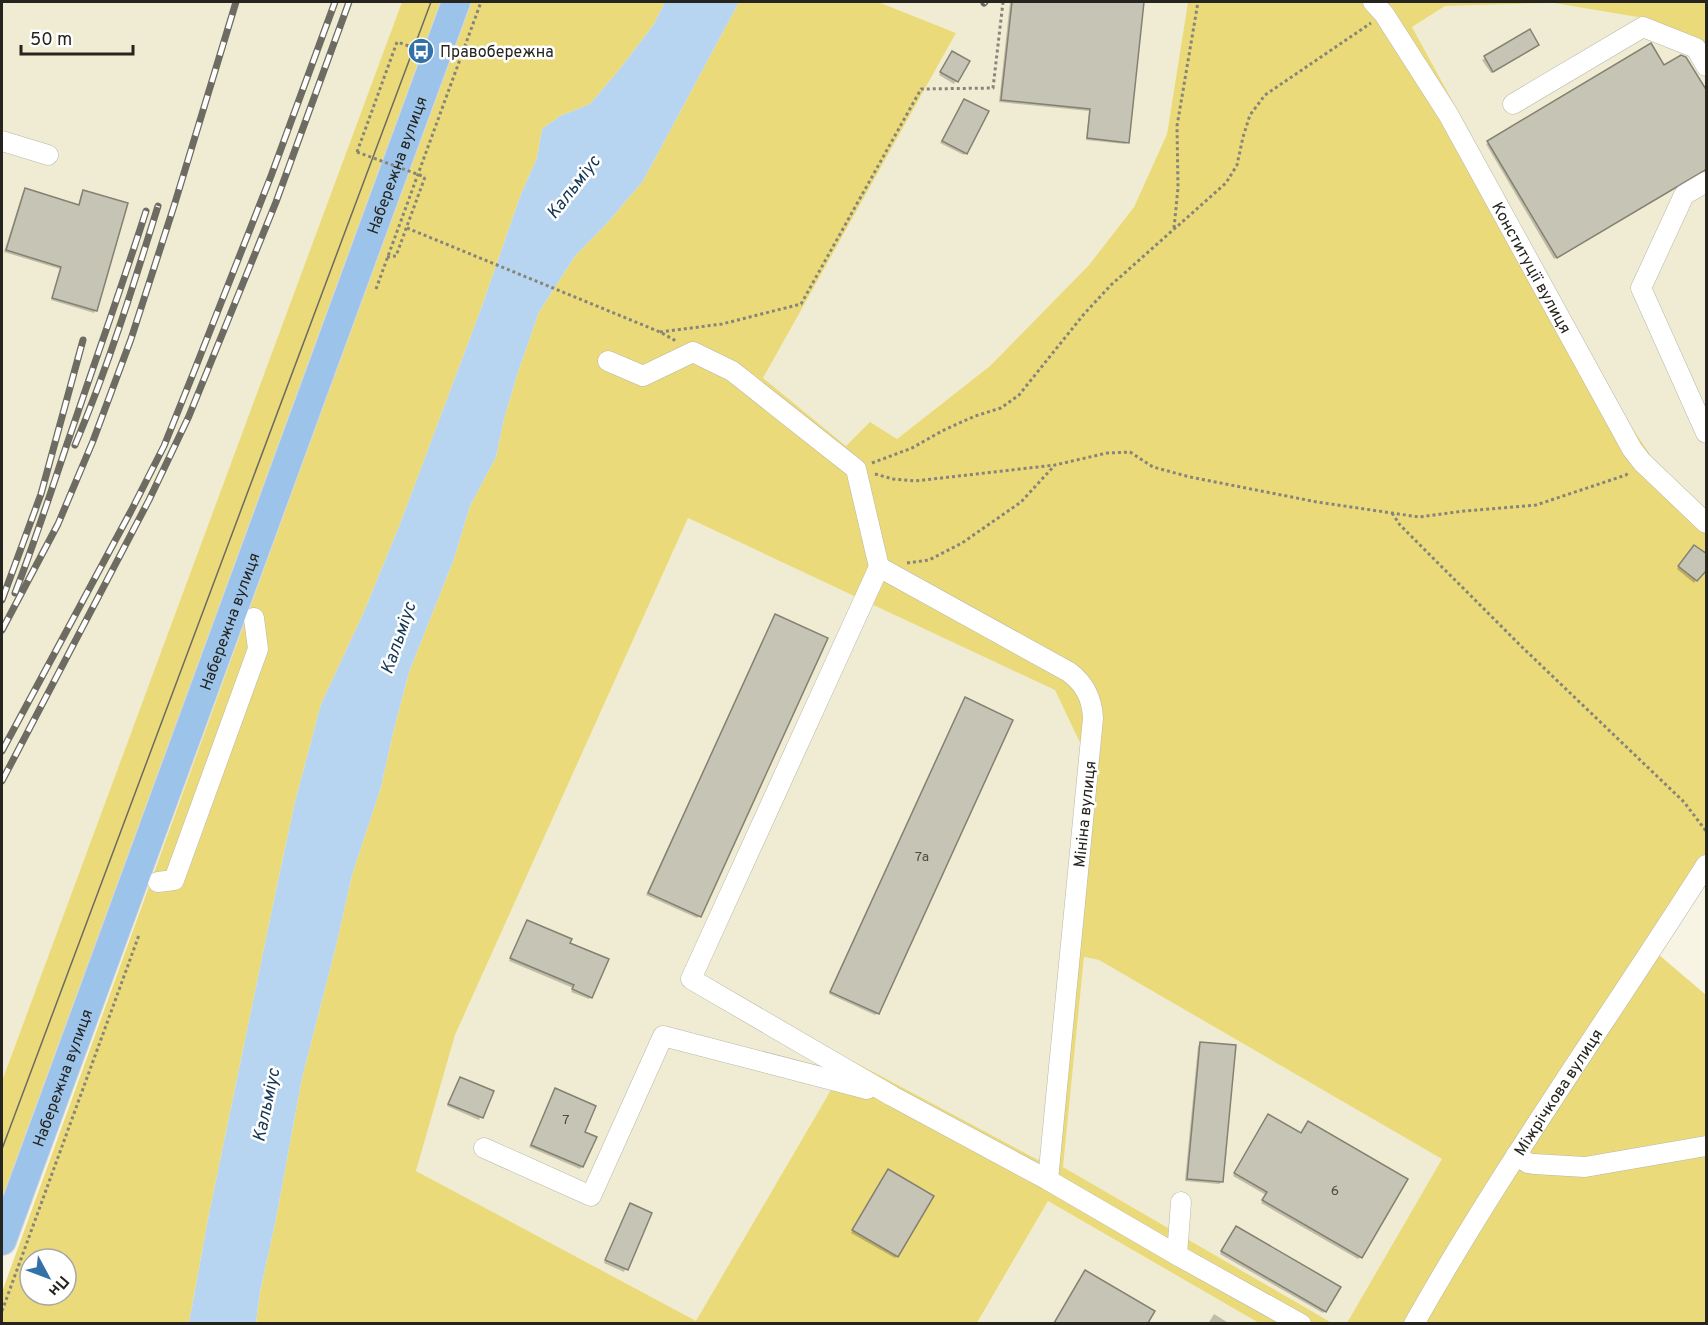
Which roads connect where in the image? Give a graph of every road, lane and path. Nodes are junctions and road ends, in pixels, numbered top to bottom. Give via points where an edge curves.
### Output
1 (456, 2) edge
2 (1002, 2) edge
3 (1198, 2) edge
4 (1379, 8) edge
5 (422, 51) dead end
6 (1707, 66) edge
7 (1513, 104) dead end
8 (2, 141) edge
9 (48, 155) dead end
10 (1707, 182) edge
11 (407, 228) junction
12 (1174, 230) junction
13 (387, 257) dead end
14 (608, 361) dead end
15 (1707, 433) edge
16 (1642, 462) junction
17 (1055, 465) junction
18 (856, 468) junction
19 (1392, 513) junction
20 (1707, 523) edge
21 (879, 567) junction
22 (254, 618) dead end
23 (1707, 831) edge
24 (1707, 865) edge
25 (158, 882) dead end
26 (892, 1096) junction
27 (1707, 1146) edge
28 (484, 1148) dead end
29 (1516, 1155) junction
30 (1048, 1180) junction
31 (1181, 1202) dead end
32 (2, 1241) edge
33 (1177, 1255) junction
34 (1301, 1323) edge
35 (1414, 1323) edge

1 - 32 highway, Набережна вулиця
2 - 11 path via 993,88 921,89 801,304 722,324 660,332
3 - 12 path via 1177,126
4 - 12 path via 1265,95 1250,115 1238,165 1226,183
4 - 16 street, Конституції вулиця via 1448,114
5 - 11 path, bridge via 397,42 357,152 425,177
6 - 7 street via 1696,48 1643,27
8 - 9 street
10 - 15 street via 1684,195 1641,288
11 - 13 path via 396,256
12 - 18 path via 1111,285 1019,395 1001,408 975,416 912,448
14 - 18 street via 643,376 693,352 732,371
16 - 19 path via 1626,475 1536,505 1419,517
16 - 20 street, Конституції вулиця
17 - 18 path via 915,481
17 - 19 path via 1130,452 1153,467 1190,477
17 - 21 path via 1021,502 962,543 929,560
18 - 21 street
19 - 23 path via 1522,647 1684,802
21 - 26 street via 691,979
21 - 30 street, Мініна вулиця via 1069,672 1082,684 1090,700 1093,717
22 - 25 street via 258,649 174,880
24 - 29 street, Міжрічкова вулиця
26 - 28 street via 663,1036 591,1196
26 - 30 street
27 - 29 street via 1585,1167 1534,1164
29 - 35 street, Міжрічкова вулиця
30 - 33 street
31 - 33 street
33 - 34 street

